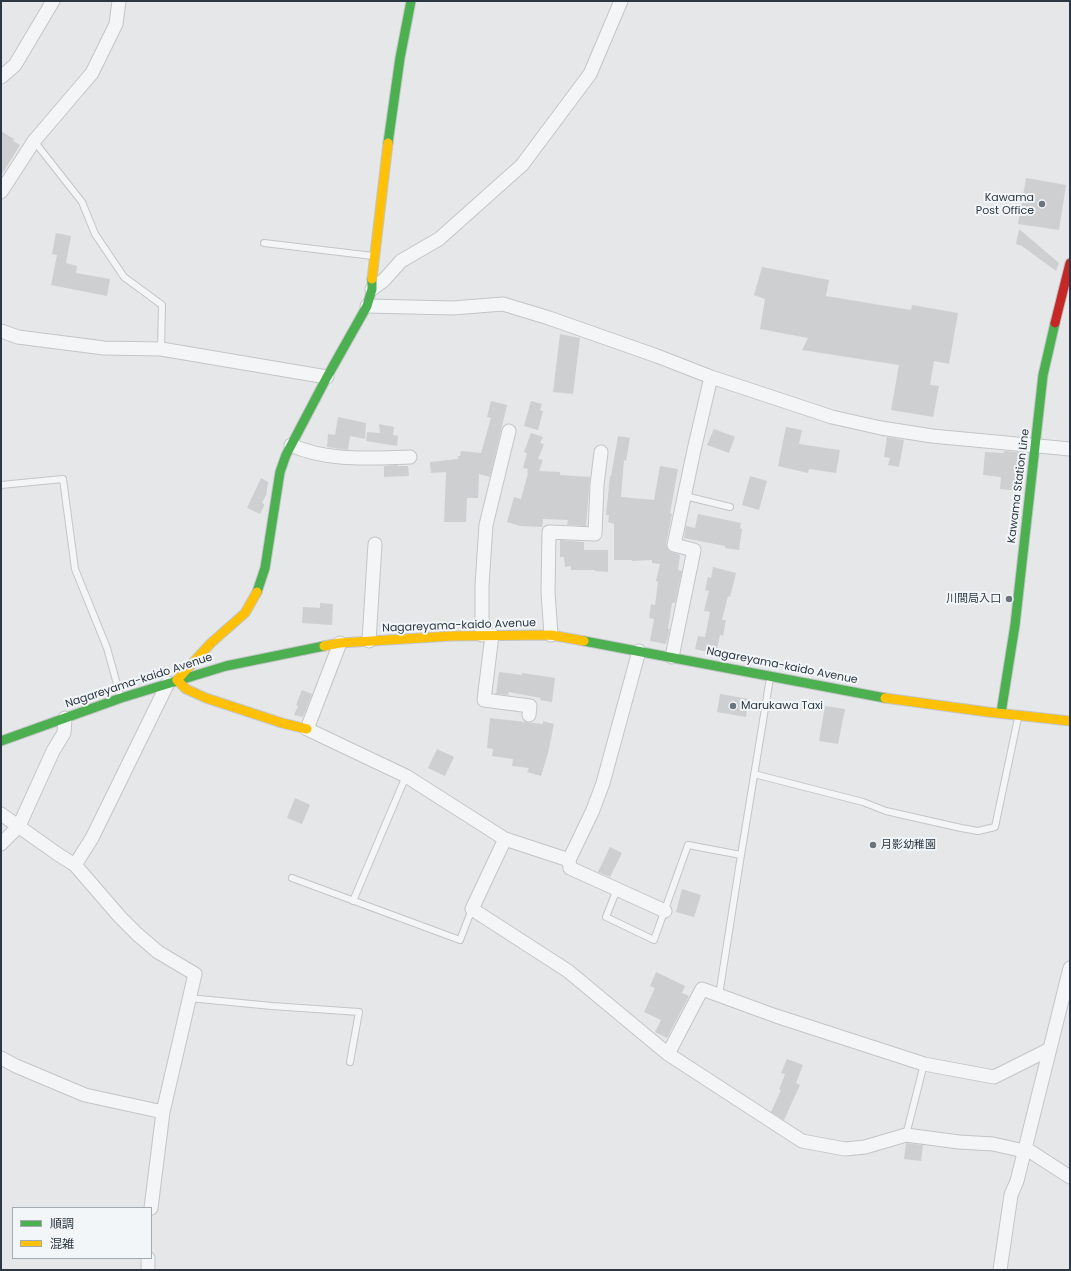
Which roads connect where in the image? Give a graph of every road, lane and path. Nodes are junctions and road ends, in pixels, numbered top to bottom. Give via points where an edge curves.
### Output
1 (53, 1) edge
2 (119, 1) edge
3 (411, 1) edge
4 (621, 1) edge
5 (1, 77) edge
6 (34, 142) junction
7 (1, 191) edge
8 (264, 243) dead end
9 (374, 256) junction
10 (1070, 263) edge
11 (372, 289) junction
12 (367, 306) junction
13 (1, 331) edge
14 (161, 349) junction
15 (327, 377) junction
16 (711, 377) junction
17 (509, 431) dead end
18 (291, 445) junction
19 (1036, 446) junction
20 (1070, 449) edge
21 (601, 452) dead end
22 (410, 457) dead end
23 (1, 485) edge
24 (685, 496) junction
25 (730, 506) dead end
26 (375, 544) dead end
27 (487, 635) junction
28 (550, 635) junction
29 (369, 641) junction
30 (340, 643) junction
31 (639, 651) junction
32 (672, 657) junction
33 (770, 676) junction
34 (172, 681) junction
35 (121, 698) junction
36 (1001, 713) junction
37 (529, 715) dead end
38 (1019, 715) junction
39 (65, 718) junction
40 (1070, 721) edge
41 (307, 729) junction
42 (1, 741) edge
43 (754, 774) junction
44 (406, 776) junction
45 (1, 814) edge
46 (19, 826) junction
47 (505, 839) junction
48 (1, 844) edge
49 (741, 855) junction
50 (569, 860) junction
51 (75, 865) junction
52 (292, 878) dead end
53 (617, 889) junction
54 (353, 901) junction
55 (472, 909) junction
56 (665, 911) junction
57 (1070, 968) edge
58 (719, 995) junction
59 (189, 998) junction
60 (1050, 1048) junction
61 (668, 1054) junction
62 (1, 1058) edge
63 (350, 1062) dead end
64 (924, 1064) junction
65 (163, 1112) junction
66 (906, 1135) junction
67 (1024, 1149) junction
68 (1070, 1177) edge
69 (151, 1207) edge
70 (148, 1259) edge
71 (148, 1270) edge
72 (1000, 1270) edge

1 - 5 street via 15,65
2 - 6 street via 116,24 92,73
3 - 9 main road via 398,73
4 - 11 street via 590,74 522,165 439,239 401,261
6 - 7 street
6 - 14 lane via 82,202 95,234 124,277 162,305
8 - 9 lane
9 - 11 main road
10 - 19 main road, Kawama Station Line via 1043,374
11 - 12 main road
12 - 15 main road
12 - 16 street via 453,308 504,304
13 - 14 street via 18,337 104,348
14 - 15 street
15 - 18 main road
16 - 19 street via 832,417 881,428 932,436
16 - 24 street
17 - 27 street via 486,525 482,585
18 - 22 street via 304,450 352,458
18 - 34 main road via 280,472 265,568 259,589 245,613
19 - 20 street
19 - 36 main road, Kawama Station Line via 1015,625
21 - 28 street via 595,534 549,532
23 - 35 lane via 63,479 75,569 107,648
24 - 25 lane
24 - 32 street via 674,545 694,550
26 - 29 street
27 - 28 main road, Nagareyama-kaido Avenue
27 - 29 main road, Nagareyama-kaido Avenue
27 - 37 street via 484,700 530,706
28 - 31 main road, Nagareyama-kaido Avenue
29 - 30 main road, Nagareyama-kaido Avenue
30 - 34 main road, Nagareyama-kaido Avenue via 226,666
30 - 41 street
31 - 32 main road, Nagareyama-kaido Avenue
31 - 50 street via 603,783
32 - 33 main road, Nagareyama-kaido Avenue
33 - 36 main road, Nagareyama-kaido Avenue via 896,700
33 - 43 lane
34 - 35 main road, Nagareyama-kaido Avenue
34 - 41 main road via 206,698
34 - 51 street via 92,838
35 - 39 main road, Nagareyama-kaido Avenue
36 - 38 main road, Nagareyama-kaido Avenue
38 - 40 main road, Nagareyama-kaido Avenue
38 - 43 lane via 995,827 978,831 886,811 863,802
39 - 42 main road, Nagareyama-kaido Avenue
39 - 46 street via 64,732
41 - 44 street
43 - 49 lane
44 - 47 street
44 - 54 lane
45 - 46 street
46 - 48 street
46 - 51 street
47 - 50 street
47 - 55 street
49 - 56 lane via 688,845
49 - 58 lane
50 - 53 street via 570,868
51 - 59 street via 137,934 158,952 195,974
52 - 54 lane
53 - 56 street
53 - 56 lane via 606,917 654,940
54 - 55 lane via 460,940
55 - 61 street via 568,971
57 - 60 street
58 - 61 street via 702,989
58 - 64 street
59 - 63 lane via 359,1012
59 - 65 street
60 - 64 street via 994,1077
60 - 67 street
61 - 66 street via 802,1141 845,1149 865,1147
62 - 65 street via 85,1095
64 - 66 lane
65 - 69 street
66 - 67 street
67 - 68 street
67 - 72 street via 1011,1195
70 - 71 street

